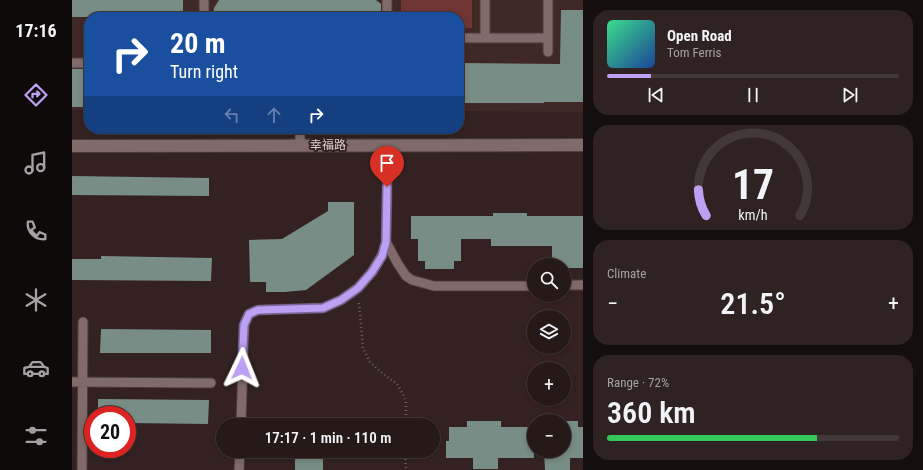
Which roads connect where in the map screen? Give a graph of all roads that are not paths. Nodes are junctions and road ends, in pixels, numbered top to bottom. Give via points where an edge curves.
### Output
1 (204, 0) edge
2 (387, 0) edge
3 (484, 0) edge
4 (548, 0) edge
5 (204, 12) edge
6 (387, 12) edge
7 (464, 38) edge
8 (485, 38) junction
9 (548, 38) junction
10 (548, 52) dead end
11 (72, 63) edge
12 (84, 63) edge
13 (300, 134) edge
14 (583, 145) edge
15 (72, 146) edge
16 (300, 146) junction
17 (388, 146) junction
18 (386, 242) junction
19 (571, 285) edge
20 (583, 285) edge
21 (527, 286) edge
22 (83, 322) dead end
23 (72, 382) edge
24 (83, 382) junction
25 (211, 383) dead end
26 (241, 418) edge
27 (240, 458) edge
28 (82, 470) edge
29 (239, 470) edge

1 - 5 lane
2 - 6 lane
3 - 8 lane
4 - 9 lane
7 - 8 lane
8 - 9 lane
9 - 10 lane
11 - 12 lane
13 - 16 lane
14 - 17 street, 幸福路
15 - 16 street, 幸福路
16 - 17 street, 幸福路
17 - 18 lane
18 - 21 lane via 406,276 412,280 434,286
18 - 26 lane via 382,256 372,272 358,288 341,300 323,308 258,310 249,314 244,325
19 - 20 lane
22 - 24 lane
23 - 24 lane
24 - 25 lane
24 - 28 lane
27 - 29 lane

